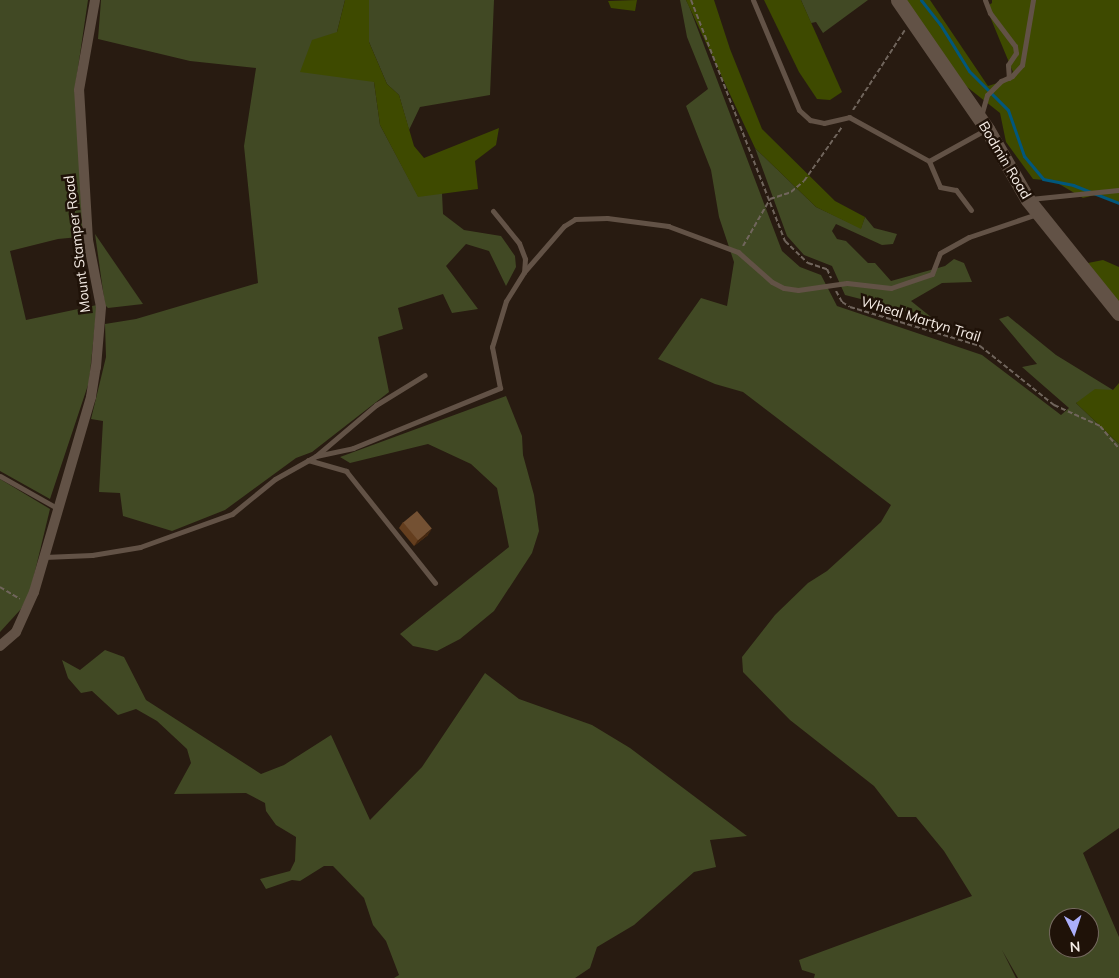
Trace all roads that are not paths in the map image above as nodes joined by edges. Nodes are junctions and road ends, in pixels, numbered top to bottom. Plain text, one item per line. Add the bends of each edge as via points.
1 (95, 0) edge
2 (753, 0) edge
3 (898, 0) edge
4 (985, 0) edge
5 (1033, 0) edge
6 (1009, 78) junction
7 (984, 124) junction
8 (929, 161) junction
9 (1119, 190) edge
10 (1028, 200) junction
11 (971, 210) dead end
12 (493, 211) dead end
13 (1038, 213) junction
14 (524, 272) junction
15 (1119, 313) edge
16 (425, 375) dead end
17 (316, 456) junction
18 (308, 460) junction
19 (0, 476) edge
20 (57, 508) junction
21 (43, 557) junction
22 (435, 583) dead end
23 (0, 646) edge

1 - 20 street, Mount Stamper Road via 79,90 88,240 101,307 99,346 91,397
2 - 8 lane via 799,110 810,120 824,123 849,117
3 - 7 main road, Bodmin Road
4 - 6 lane via 990,14 1015,46 1016,53 1008,65
5 - 6 lane via 1022,65
6 - 7 lane via 987,95
7 - 8 lane
7 - 10 main road, Bodmin Road
8 - 11 lane via 940,187 956,190
9 - 10 lane
10 - 13 main road, Bodmin Road
12 - 14 lane via 519,243
13 - 14 lane via 969,237 940,253 932,274 891,288 847,283 798,290 784,288 738,252 668,226 607,218 575,220 564,226
13 - 15 main road, Bodmin Road
14 - 17 lane via 506,301 494,339 500,388 353,448
16 - 17 lane via 376,406
17 - 18 lane
18 - 21 lane via 276,479 232,514 185,533 124,550
18 - 22 lane via 346,471
19 - 20 lane
20 - 21 street, Mount Stamper Road
21 - 23 street, Mount Stamper Road via 16,632

